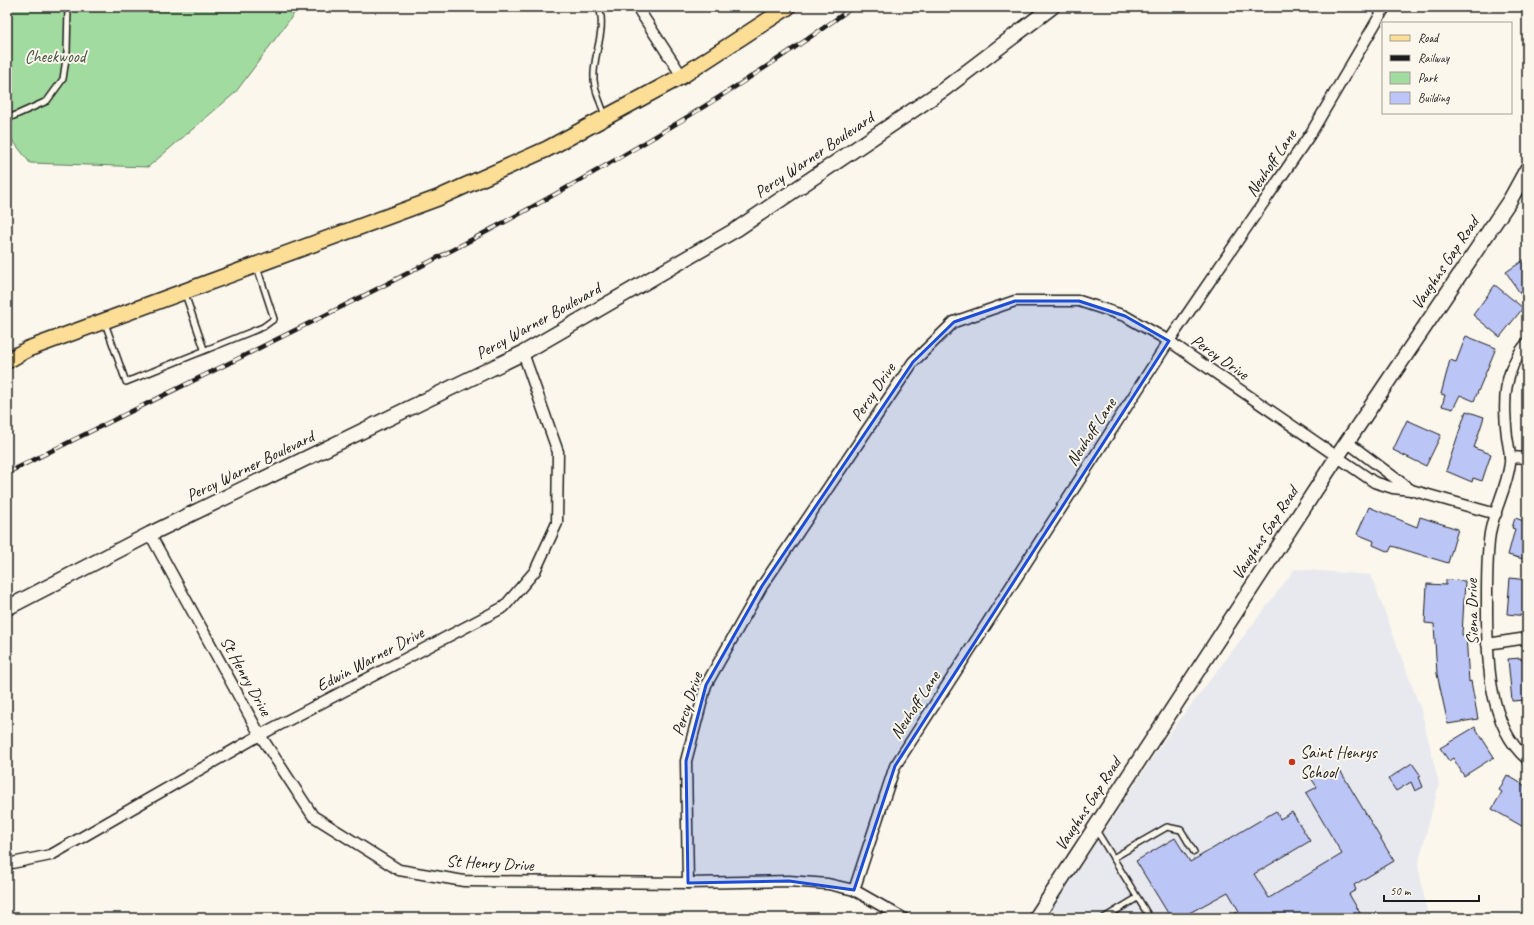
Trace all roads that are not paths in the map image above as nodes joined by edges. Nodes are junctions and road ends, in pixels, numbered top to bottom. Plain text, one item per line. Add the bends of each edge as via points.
1 (68, 7) edge
2 (599, 7) edge
3 (637, 7) edge
4 (788, 7) edge
5 (1052, 7) edge
6 (1385, 7) edge
7 (682, 76) junction
8 (606, 117) junction
9 (7, 119) edge
10 (1527, 169) edge
11 (257, 266) junction
12 (184, 293) junction
13 (105, 322) junction
14 (1169, 341) junction
15 (1527, 343) edge
16 (204, 349) junction
17 (523, 353) junction
18 (7, 361) edge
19 (1347, 442) junction
20 (1337, 457) junction
21 (1510, 457) junction
22 (1527, 458) edge
23 (1411, 490) junction
24 (1496, 514) junction
25 (150, 534) junction
26 (7, 608) edge
27 (1527, 638) edge
28 (1487, 644) junction
29 (260, 734) junction
30 (1527, 759) edge
31 (1094, 827) junction
32 (1194, 852) dead end
33 (1113, 858) junction
34 (7, 864) edge
35 (688, 883) junction
36 (854, 890) junction
37 (1137, 898) junction
38 (904, 918) edge
39 (1036, 918) edge
40 (1104, 918) edge
41 (1150, 918) edge

1 - 9 lane via 67,52 63,80 47,101
2 - 8 lane via 602,16 594,80
3 - 7 street
4 - 7 main road
5 - 17 street, Percy Warner Boulevard via 943,90 738,229
6 - 14 street, Neuhoff Lane via 1311,133
7 - 8 main road
8 - 11 main road via 547,149 419,206
10 - 19 street, Vaughns Gap Road via 1510,200
11 - 12 main road
11 - 16 lane via 274,319 263,327
12 - 13 main road
12 - 16 lane
13 - 16 lane via 126,382
13 - 18 main road via 28,349
14 - 20 street, Percy Drive
14 - 35 street, Percy Drive via 1125,316 1079,301 1015,301 954,322 912,362 762,586 706,685 686,760
14 - 36 street, Neuhoff Lane via 895,766
15 - 21 street, Siena Drive via 1512,364 1506,382 1504,413
17 - 25 street, Percy Warner Boulevard
17 - 29 street, Edwin Warner Drive via 558,452 557,523 535,571 504,607
19 - 20 street, Vaughns Gap Road
19 - 23 street
20 - 23 street, Percy Drive via 1374,482
20 - 31 street, Vaughns Gap Road
21 - 22 street
21 - 24 street, Siena Drive
23 - 24 street
24 - 28 street, Siena Drive via 1488,546
25 - 26 street, Percy Warner Boulevard
25 - 29 street, St Henry Drive
27 - 28 street
28 - 30 street, Siena Drive via 1499,716 1509,739
29 - 34 street, Edwin Warner Drive via 51,855
29 - 35 street, St Henry Drive via 314,816 399,870 464,881
31 - 33 lane
31 - 39 street, Vaughns Gap Road
32 - 33 lane via 1181,830 1167,827
33 - 37 lane
35 - 36 street, St Henry Drive via 789,881 828,884
36 - 38 street, St Henry Drive
37 - 40 lane
37 - 41 lane

